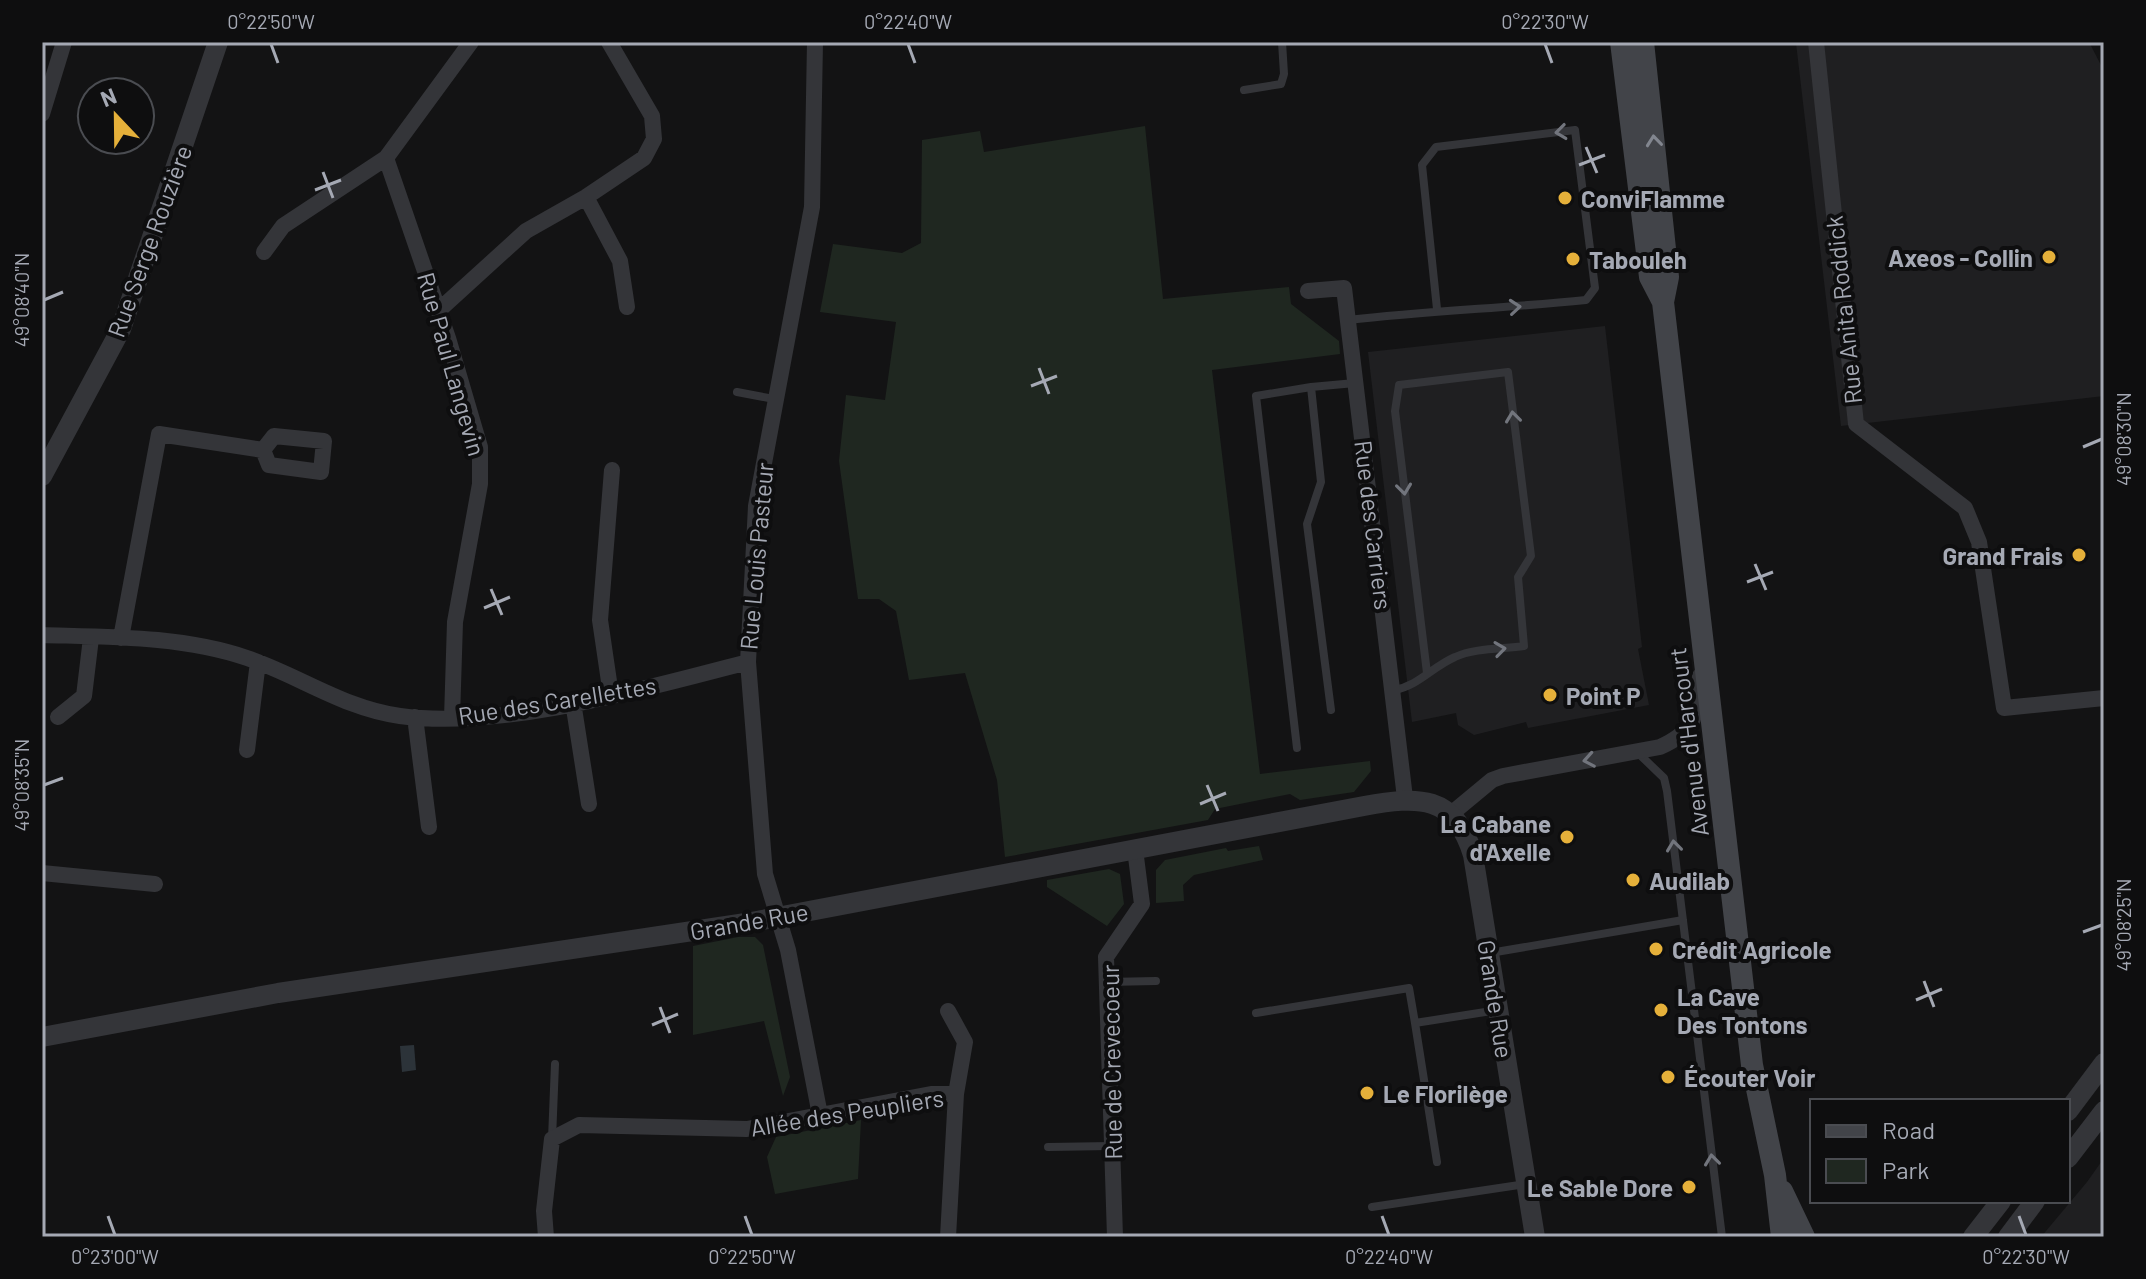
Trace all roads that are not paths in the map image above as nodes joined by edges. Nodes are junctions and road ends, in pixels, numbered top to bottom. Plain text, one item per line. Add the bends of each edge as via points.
1 (64, 42) edge
2 (218, 42) edge
3 (471, 42) edge
4 (609, 42) edge
5 (816, 42) edge
6 (1282, 42) edge
7 (1621, 42) edge
8 (1643, 42) edge
9 (1816, 42) edge
10 (1244, 90) dead end
11 (42, 114) edge
12 (386, 158) junction
13 (586, 197) junction
14 (264, 252) dead end
15 (1308, 291) dead end
16 (1663, 302) junction
17 (627, 307) dead end
18 (1437, 309) junction
19 (438, 311) junction
20 (1348, 320) junction
21 (1356, 383) junction
22 (1311, 387) junction
23 (737, 392) dead end
24 (774, 399) junction
25 (263, 450) dead end
26 (48, 453) edge
27 (612, 470) dead end
28 (42, 476) edge
29 (42, 635) edge
30 (91, 638) junction
31 (121, 638) junction
32 (1703, 650) junction
33 (258, 662) junction
34 (748, 662) junction
35 (1427, 673) junction
36 (1394, 690) junction
37 (611, 695) junction
38 (2104, 698) edge
39 (573, 702) junction
40 (1331, 710) dead end
41 (58, 717) dead end
42 (415, 717) junction
43 (452, 718) junction
44 (1297, 748) dead end
45 (247, 750) dead end
46 (1635, 752) junction
47 (1405, 798) junction
48 (589, 804) dead end
49 (1451, 814) junction
50 (429, 827) dead end
51 (1135, 849) junction
52 (42, 873) edge
53 (155, 884) dead end
54 (778, 917) junction
55 (1683, 920) junction
56 (1489, 953) junction
57 (1156, 981) dead end
58 (1106, 982) junction
59 (1498, 1010) junction
60 (948, 1011) dead end
61 (1256, 1013) dead end
62 (1415, 1023) junction
63 (42, 1037) edge
64 (2104, 1063) edge
65 (555, 1064) dead end
66 (956, 1094) junction
67 (2070, 1108) edge
68 (2104, 1111) edge
69 (820, 1115) junction
70 (552, 1139) junction
71 (1112, 1146) junction
72 (1048, 1147) dead end
73 (2070, 1155) edge
74 (1437, 1162) dead end
75 (1775, 1175) junction
76 (1527, 1184) junction
77 (1999, 1203) edge
78 (2034, 1203) edge
79 (1372, 1207) dead end
80 (546, 1237) edge
81 (948, 1237) edge
82 (1115, 1237) edge
83 (1535, 1237) edge
84 (1722, 1237) edge
85 (1782, 1237) edge
86 (1804, 1237) edge
87 (1973, 1237) edge
88 (2008, 1237) edge

1 - 11 street
2 - 26 street, Rue Serge Rouzière via 121,329
3 - 12 street
4 - 13 street via 652,116 654,139 644,158
5 - 24 street, Rue Louis Pasteur via 812,207
6 - 10 lane via 1281,84
7 - 16 main road, Avenue d'Harcourt via 1650,277
16 -> 8 main road, Avenue d'Harcourt via 1668,277
9 - 38 street, Rue Anita Roddick via 1856,424 1965,508 1979,542 2004,708
12 - 14 street via 283,226
12 - 19 street, Rue Paul Langevin
13 - 17 street via 620,261
13 - 19 street via 526,231
15 - 20 street, Rue des Carriers via 1344,288
16 - 32 main road, Avenue d'Harcourt
18 -> 18 lane via 1586,300 1595,288 1575,130 1436,147 1422,165
18 - 20 lane
19 - 43 street, Rue Paul Langevin via 482,465 455,622
20 - 21 street, Rue des Carriers
21 - 22 lane
21 - 36 street, Rue des Carriers
22 - 40 lane via 1321,482 1307,524
22 - 44 lane via 1256,396
23 - 24 lane
24 - 34 street, Rue Louis Pasteur via 756,506
25 - 31 street via 159,434
26 - 28 street, Rue Serge Rouzière
27 - 37 street via 600,620
29 - 30 street, Rue des Carellettes
30 - 31 street, Rue des Carellettes
30 - 41 street via 84,696
31 - 33 street, Rue des Carellettes via 195,645
32 - 46 street via 1697,711 1689,730 1660,747
32 - 75 main road, Avenue d'Harcourt via 1752,1065
33 - 42 street, Rue des Carellettes via 339,700
33 - 45 street
34 - 37 street, Rue des Carellettes
34 - 54 street, Rue Louis Pasteur via 765,874
35 -> 35 lane via 1457,655 1524,646 1518,577 1531,556 1508,372 1399,385 1395,411
35 - 36 lane via 1412,688
36 - 47 street, Rue des Carriers
37 - 39 street, Rue des Carellettes
39 - 43 street, Rue des Carellettes
39 - 48 street
42 - 43 street, Rue des Carellettes
42 - 50 street
46 -> 49 street via 1492,780
55 -> 46 lane via 1664,778
47 - 49 street, Grande Rue
47 - 51 street, Grande Rue
49 - 56 street, Grande Rue via 1473,855
51 - 54 street, Grande Rue
51 - 58 street, Rue de Crevecoeur via 1142,904 1106,957
52 - 53 street
54 - 63 street, Grande Rue via 278,993
54 - 69 street, Rue Louis Pasteur
55 - 56 lane
84 -> 55 lane
56 - 59 street, Grande Rue
57 - 58 lane
58 - 71 street, Rue de Crevecoeur
59 - 62 lane
59 - 76 street, Grande Rue
60 - 66 street, Allée des Peupliers via 965,1042
61 - 62 lane via 1409,988
62 - 74 lane
64 - 67 street
65 - 70 lane
66 - 69 street, Allée des Peupliers
66 - 81 street, Allée des Peupliers
68 - 73 street
69 - 70 street, Allée des Peupliers via 747,1129 579,1125
70 - 80 street
71 - 72 lane
71 - 82 street, Rue de Crevecoeur
75 - 85 main road, Avenue d'Harcourt
75 - 86 main road, Avenue d'Harcourt
76 - 79 lane
76 - 83 street, Grande Rue
77 - 87 street
78 - 88 street

